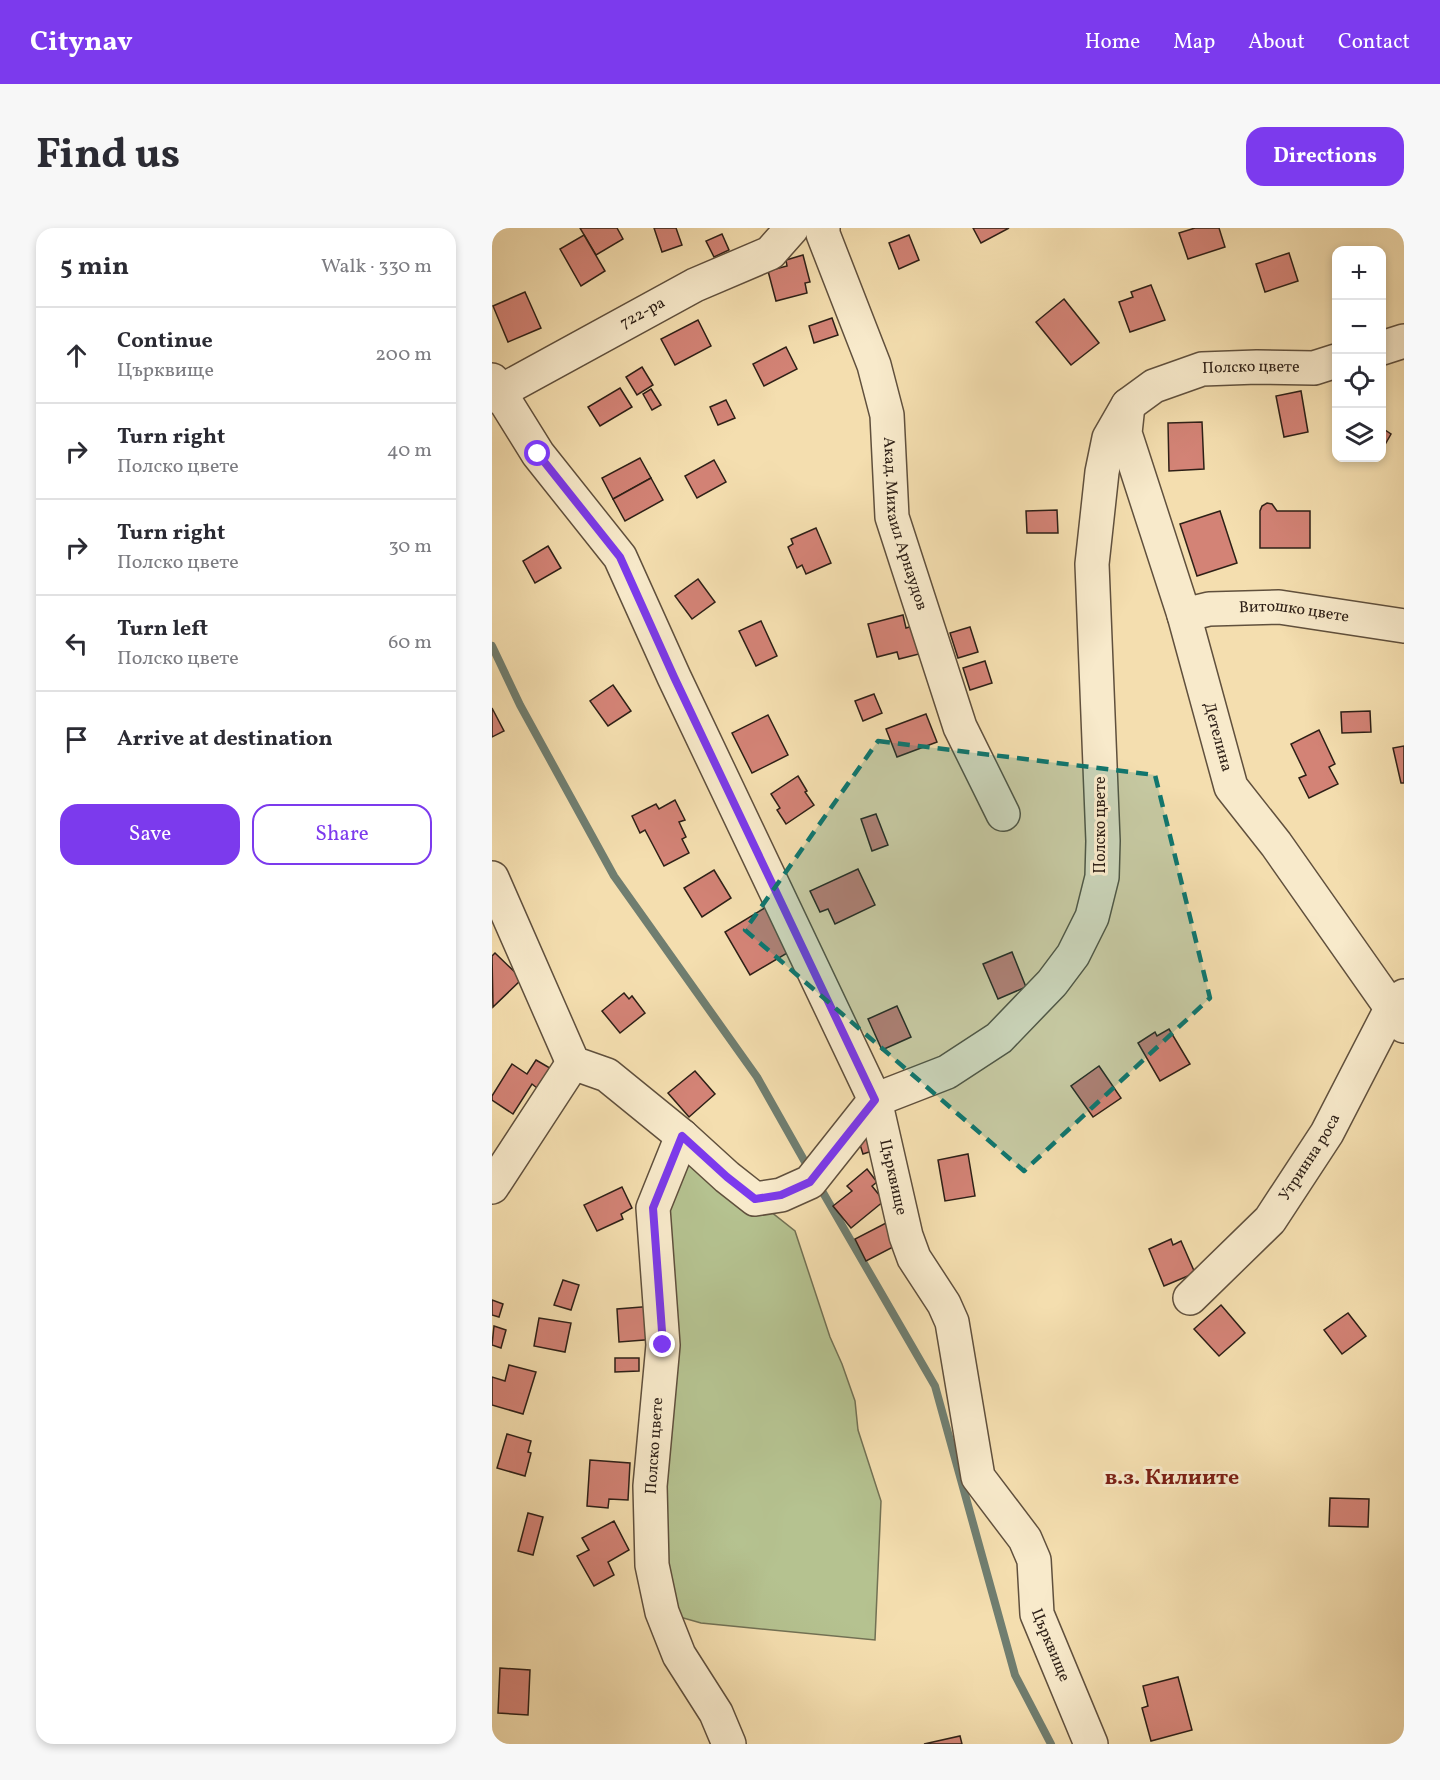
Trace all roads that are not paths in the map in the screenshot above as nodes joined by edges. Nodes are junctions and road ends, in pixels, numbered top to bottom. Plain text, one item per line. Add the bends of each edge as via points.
1 (792, 228) edge
2 (823, 228) edge
3 (1404, 341) edge
4 (1386, 347) edge
5 (1332, 362) edge
6 (494, 389) edge
7 (1128, 405) junction
8 (1184, 615) junction
9 (1404, 626) edge
10 (1003, 814) dead end
11 (492, 878) edge
12 (1400, 1010) edge
13 (573, 1063) junction
14 (875, 1100) junction
15 (682, 1136) junction
16 (492, 1186) edge
17 (1190, 1298) dead end
18 (729, 1744) edge
19 (1091, 1744) edge

1 - 6 street, 722-ра via 770,253 695,285
2 - 10 street, Акад. Михаил Арнаудов via 874,365 887,415 891,518 960,727
3 - 4 street
5 - 7 street, Полско цвете via 1314,368 1202,369 1154,386
6 - 14 street, Църквище via 538,454 620,557
7 - 8 street, Детелина via 1125,433
7 - 14 street, Полско цвете via 1109,438 1092,564 1103,841 1102,877 1092,917 1073,956 1052,984 999,1038 947,1072
8 - 9 street, Витошко цвете via 1209,609 1279,607
8 - 12 street, Детелина via 1231,787
11 - 13 street
12 - 17 street, Утринна роса via 1270,1220
13 - 15 street via 607,1075
13 - 16 street
14 - 15 street via 810,1182 781,1195 755,1199
14 - 19 street, Църквище via 906,1236 914,1258 952,1322 978,1477 1025,1539 1034,1560 1037,1614
15 - 18 street, Полско цвете via 653,1208 663,1345 650,1486 652,1565 662,1612 679,1655 716,1713

